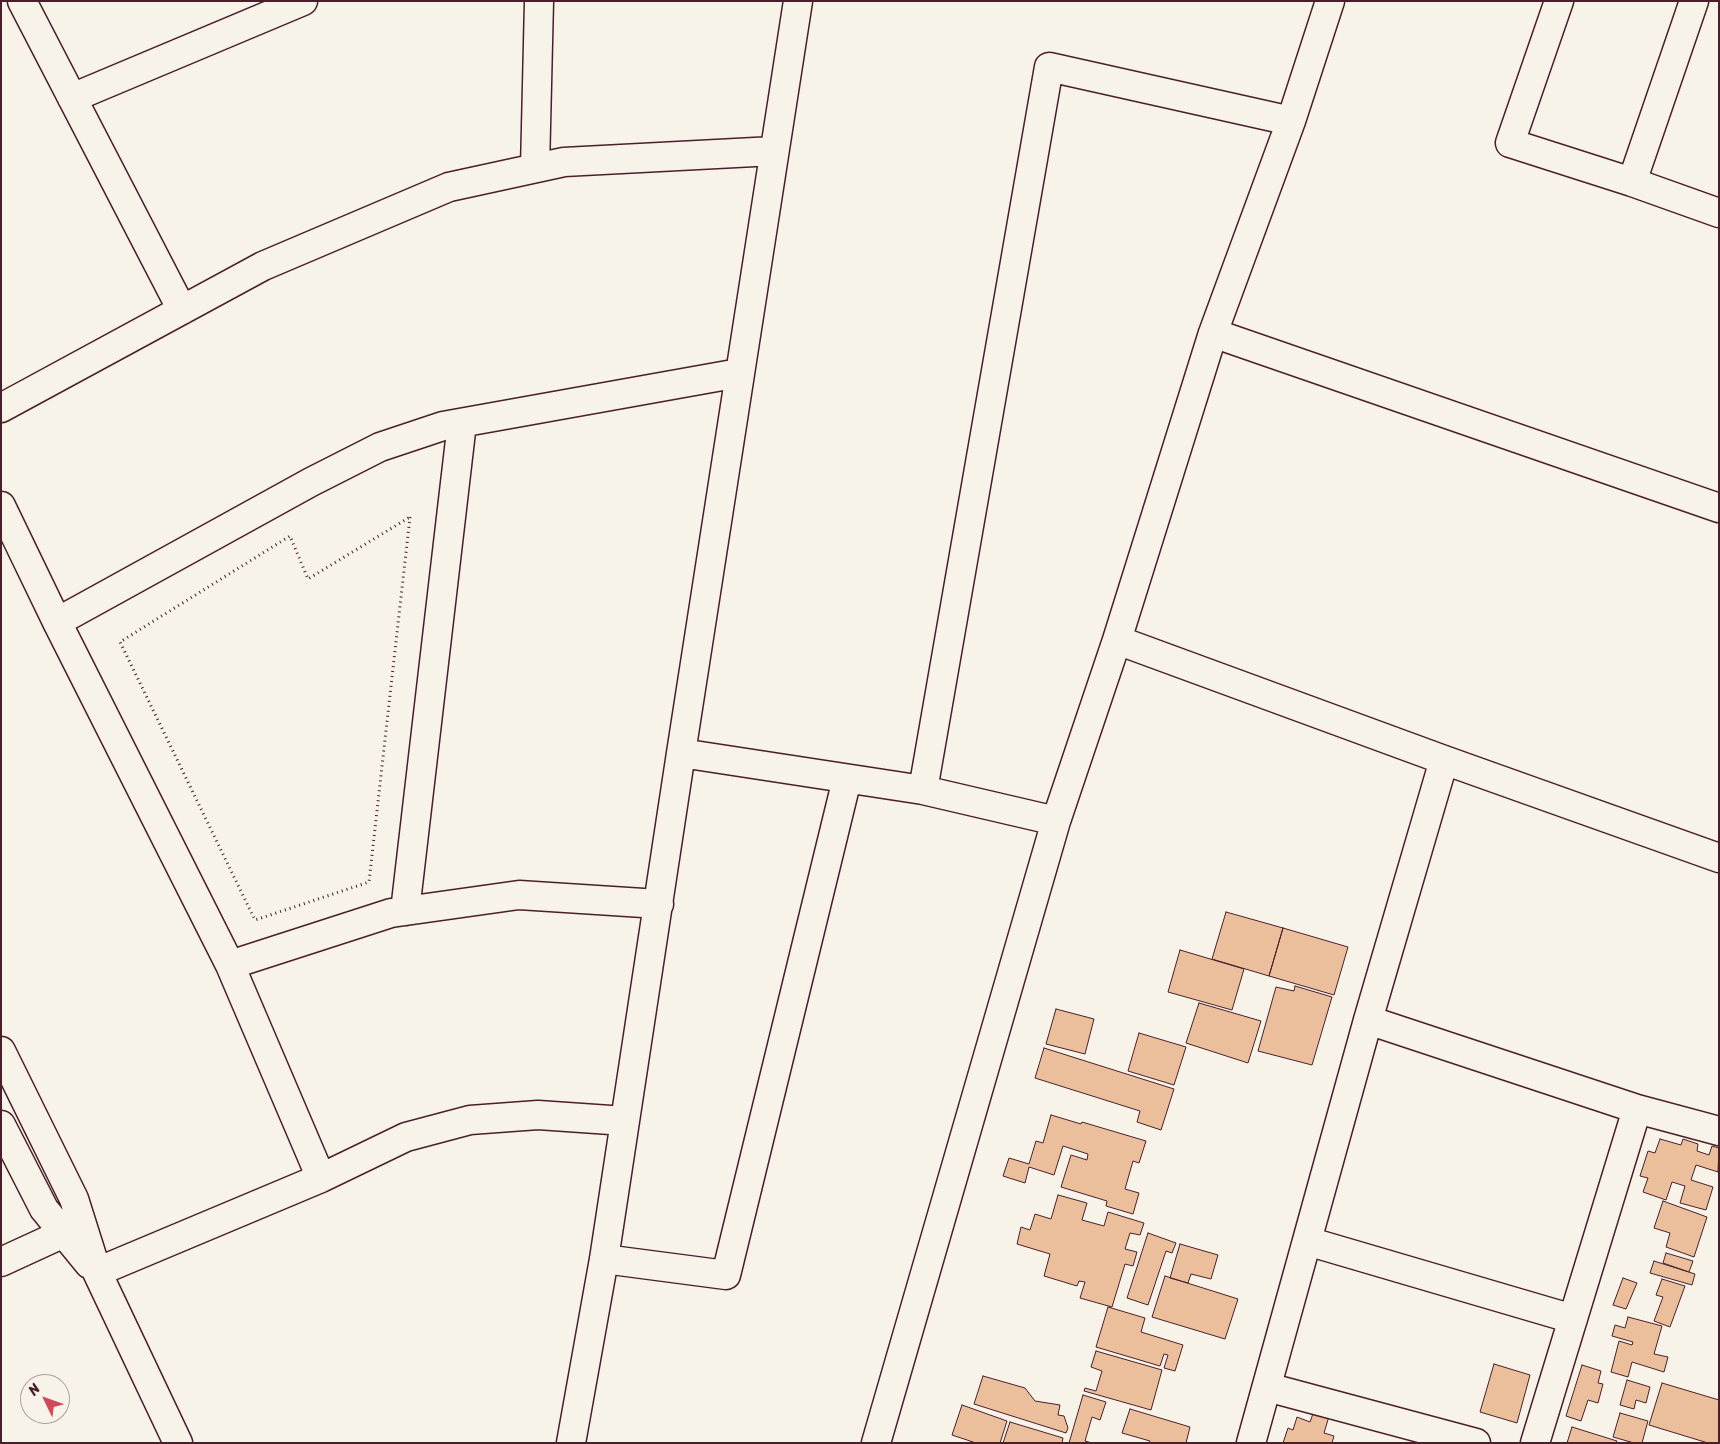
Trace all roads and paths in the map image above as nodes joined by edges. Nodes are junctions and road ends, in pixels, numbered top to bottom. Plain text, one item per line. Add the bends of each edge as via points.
1 (22, 1) edge
2 (303, 1) edge
3 (540, 1) edge
4 (798, 1) edge
5 (1330, 1) edge
6 (1559, 1) edge
7 (1694, 1) edge
8 (72, 98) junction
9 (1291, 121) junction
10 (774, 151) junction
11 (535, 168) junction
12 (1632, 182) junction
13 (1719, 212) edge
14 (182, 310) junction
15 (1213, 333) junction
16 (739, 373) junction
17 (1, 408) edge
18 (462, 423) junction
19 (1, 506) edge
20 (1719, 508) edge
21 (57, 622) junction
22 (1117, 640) junction
23 (120, 642) joint
24 (681, 753) junction
25 (1444, 760) junction
26 (847, 779) junction
27 (923, 790) junction
28 (1056, 821) junction
29 (1719, 858) edge
30 (659, 904) junction
31 (405, 911) junction
32 (230, 965) junction
33 (1368, 1020) junction
34 (1, 1051) edge
35 (1637, 1109) junction
36 (625, 1122) junction
37 (1, 1125) edge
38 (1719, 1131) edge
39 (321, 1178) junction
40 (64, 1233) junction
41 (1307, 1242) junction
42 (604, 1259) junction
43 (1, 1262) edge
44 (97, 1272) junction
45 (1573, 1319) junction
46 (1267, 1387) junction
47 (178, 1443) edge
48 (572, 1443) edge
49 (876, 1443) edge
50 (1251, 1443) edge
51 (1476, 1443) edge
52 (1534, 1443) edge

1 - 8 street
2 - 8 street
3 - 11 street
4 - 10 street
5 - 9 street
6 - 12 street via 1510,143
7 - 12 street
8 - 14 street
9 - 15 street
9 - 27 street via 1050,67
10 - 11 street via 564,162
10 - 16 street
11 - 14 street via 449,187 263,266
12 - 13 street
14 - 17 street
15 - 20 street
15 - 22 street
16 - 18 street
16 - 24 street
18 - 21 street via 380,447
18 - 31 street
19 - 21 street
21 - 32 street
22 - 25 street
22 - 28 street
23 - 23 path via 255,920 369,882 410,517 308,578 290,536
24 - 26 street
24 - 30 street
25 - 29 street
25 - 33 street
26 - 27 street
26 - 42 street via 726,1275
27 - 28 street
28 - 49 street
30 - 31 street via 519,896
30 - 36 street
31 - 32 street
32 - 39 street
33 - 35 street
33 - 41 street
34 - 44 street via 74,1199
35 - 38 street
35 - 45 street
36 - 39 street via 538,1115 470,1120 406,1137
36 - 42 street
37 - 40 street via 44,1209
39 - 44 street
40 - 43 street
40 - 44 street
41 - 45 street
41 - 46 street
42 - 48 street
44 - 47 street
45 - 52 street
46 - 50 street
46 - 51 street

